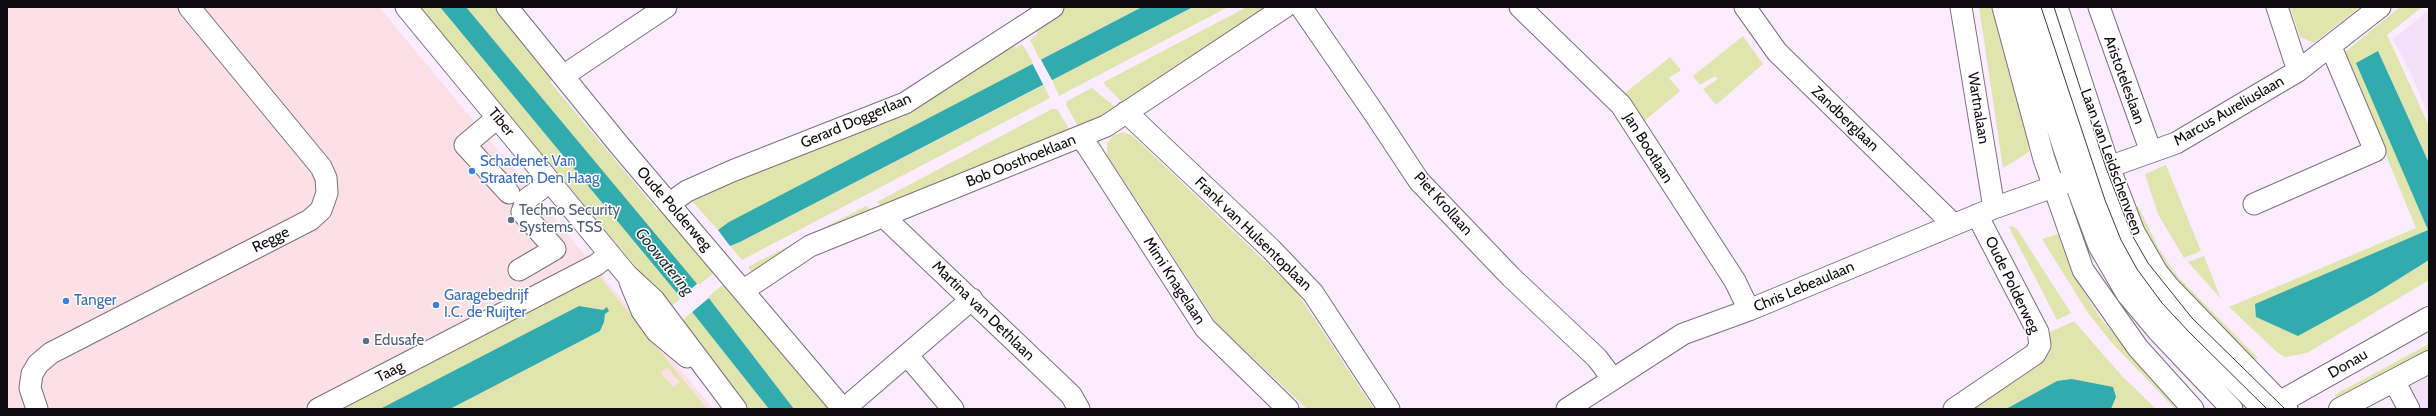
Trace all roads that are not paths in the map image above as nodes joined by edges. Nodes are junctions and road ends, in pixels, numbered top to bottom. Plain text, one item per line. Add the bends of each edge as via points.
1 (189, 7) edge
2 (406, 7) edge
3 (507, 7) edge
4 (666, 7) edge
5 (1053, 7) edge
6 (1285, 7) edge
7 (1301, 7) edge
8 (1520, 7) edge
9 (1745, 7) edge
10 (1961, 7) edge
11 (2004, 7) edge
12 (2018, 7) edge
13 (2038, 7) edge
14 (2057, 7) edge
15 (2099, 7) edge
16 (2277, 7) edge
17 (2380, 7) edge
18 (2331, 47) junction
19 (2298, 71) junction
20 (563, 76) junction
21 (1126, 112) junction
22 (497, 118) junction
23 (1080, 137) junction
24 (2151, 152) junction
25 (2102, 170) junction
26 (2074, 179) junction
27 (550, 182) junction
28 (2052, 186) junction
29 (509, 193) dead end
30 (670, 203) junction
31 (2254, 204) dead end
32 (1985, 211) junction
33 (884, 217) junction
34 (1953, 224) junction
35 (610, 254) junction
36 (519, 270) dead end
37 (744, 290) junction
38 (972, 299) junction
39 (1749, 310) junction
40 (2429, 318) edge
41 (907, 355) junction
42 (2429, 362) edge
43 (1612, 378) junction
44 (2394, 381) junction
45 (2275, 407) edge
46 (37, 409) edge
47 (318, 409) edge
48 (736, 409) edge
49 (843, 409) edge
50 (953, 409) edge
51 (1079, 409) edge
52 (1288, 409) edge
53 (1389, 409) edge
54 (1567, 409) edge
55 (1954, 409) edge
56 (2193, 409) edge
57 (2232, 409) edge
58 (2340, 409) edge
59 (2409, 409) edge

1 - 46 street, Regge via 321,167 326,178 327,193 321,210 310,220 51,353 38,364 32,374 30,388
2 - 22 street, Tiber
3 - 20 street, Oude Polderweg
4 - 20 street
5 - 30 street, Gerard Doggerlaan via 905,103 732,171 687,191
6 - 21 street, Bob Oosthoeklaan
7 - 43 street, Piet Krollaan via 1418,182 1511,277 1597,358
8 - 39 street, Jan Bootlaan via 1621,104 1735,281
9 - 34 street, Zandberglaan via 1777,52
10 - 32 street, Wartnalaan
11 - 28 street
12 - 26 street
13 - 25 street, Laan van Leidschenveen
14 - 25 street, Laan van Leidschenveen
15 - 24 street, Aristoteleslaan
16 - 19 street
17 - 18 street, Marcus Aureliuslaan
18 - 19 street, Marcus Aureliuslaan
18 - 31 street via 2375,151
19 - 24 street, Marcus Aureliuslaan via 2176,143
20 - 30 street, Oude Polderweg
21 - 23 street, Bob Oosthoeklaan via 1106,126
21 - 53 street, Frank van Hulsentoplaan via 1266,244 1313,293
22 - 27 street, Tiber
22 - 29 street via 465,145
23 - 33 street, Bob Oosthoeklaan
23 - 52 street, Mimi Knagelaan via 1205,328
24 - 25 street, Marcus Aureliuslaan
25 - 26 street, Marcus Aureliuslaan
25 - 45 street, Laan van Leidschenveen via 2157,272
26 - 28 street
26 - 57 street via 2099,246 2127,294 2158,331
27 - 35 street, Tiber
27 - 36 street via 527,199 522,212 555,249
28 - 32 street, Chris Lebeaulaan
28 - 56 street via 2083,270 2138,348
30 - 37 street, Oude Polderweg
32 - 34 street, Chris Lebeaulaan
32 - 55 street, Oude Polderweg via 2038,332 2040,345 2035,354
33 - 37 street, Bob Oosthoeklaan via 810,246
33 - 38 street, Martina van Dethlaan
34 - 39 street, Chris Lebeaulaan
35 - 47 street, Taag via 596,265
35 - 48 street, Tiber via 627,275 654,300
37 - 49 street, Oude Polderweg
38 - 41 street
38 - 51 street, Martina van Dethlaan via 1070,395
39 - 43 street, Chris Lebeaulaan via 1683,334
40 - 45 main road, Donau
41 - 49 street
41 - 50 street
42 - 44 main road
43 - 54 street, Chris Lebeaulaan
44 - 58 main road
44 - 59 street

